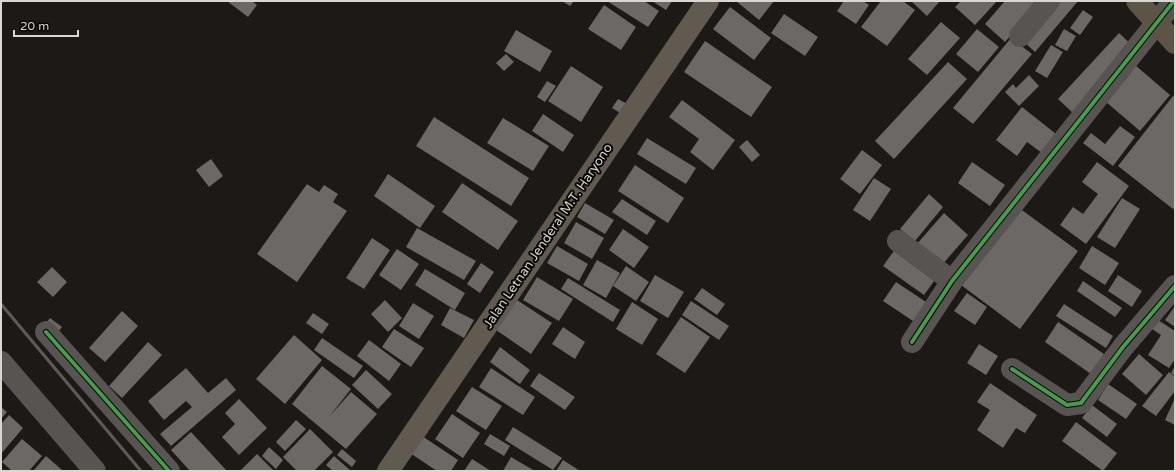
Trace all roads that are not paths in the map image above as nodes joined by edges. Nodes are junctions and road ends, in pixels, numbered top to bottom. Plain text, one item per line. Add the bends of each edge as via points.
1 (708, 1) edge
2 (1049, 1) edge
3 (1137, 1) edge
4 (1174, 1) edge
5 (1158, 24) junction
6 (1020, 36) dead end
7 (1175, 43) edge
8 (898, 241) dead end
9 (952, 281) junction
10 (1175, 286) edge
11 (46, 332) dead end
12 (912, 342) dead end
13 (1, 362) edge
14 (1012, 368) dead end
15 (95, 471) edge
16 (169, 471) edge
17 (388, 471) edge

1 - 17 main road, Jalan Letnan Jenderal M.T. Haryono
2 - 6 street
3 - 5 highway
4 - 5 street
5 - 7 highway
5 - 9 street
8 - 9 street
9 - 12 street
10 - 14 street via 1123,347 1081,403 1067,405
11 - 16 street
13 - 15 street

